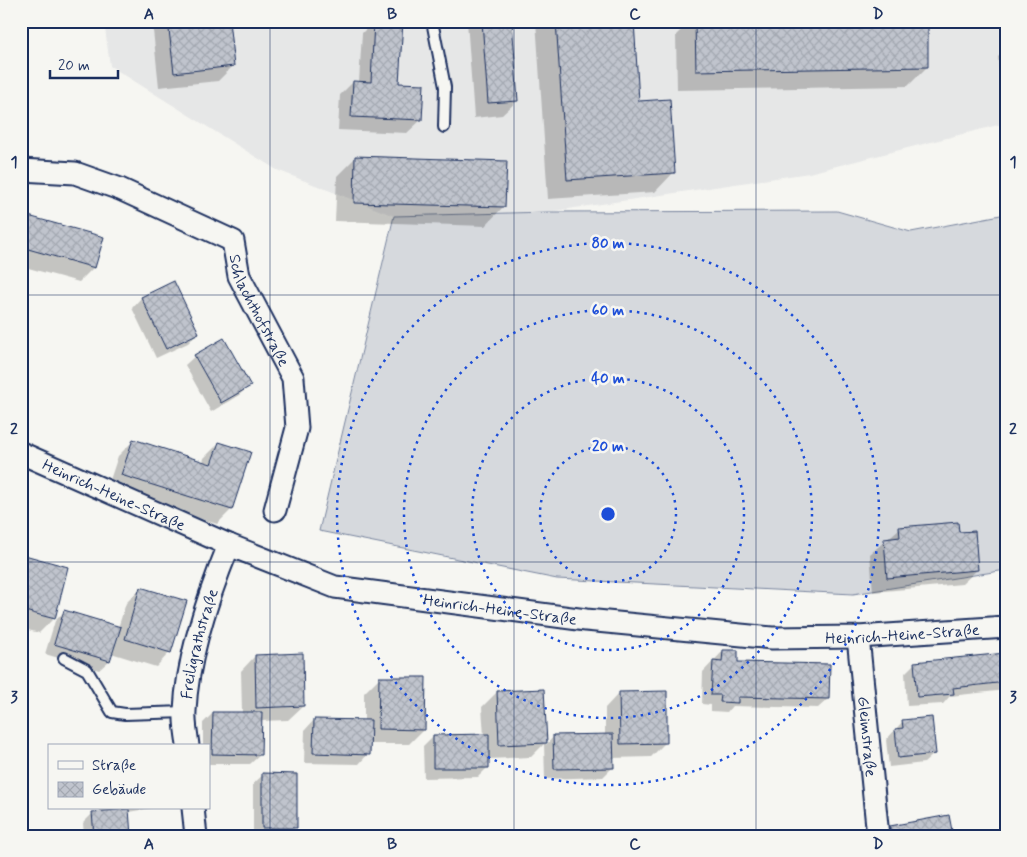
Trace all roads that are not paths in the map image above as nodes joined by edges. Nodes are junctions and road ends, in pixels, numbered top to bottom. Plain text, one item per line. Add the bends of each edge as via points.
1 (432, 21) edge
2 (444, 127) dead end
3 (21, 170) edge
4 (21, 454) edge
5 (276, 510) dead end
6 (229, 546) junction
7 (1006, 627) edge
8 (858, 637) junction
9 (64, 658) dead end
10 (185, 712) junction
11 (188, 744) edge
12 (193, 810) edge
13 (196, 836) edge
14 (878, 836) edge

1 - 2 lane via 445,87
3 - 5 street, Schlachthofstraße via 75,173 120,189 233,241 239,276 294,378 297,428
4 - 6 street, Heinrich-Heine-Straße
6 - 8 street, Heinrich-Heine-Straße via 335,588 704,632 772,638
6 - 10 street, Freiligrathstraße via 210,590
7 - 8 street, Heinrich-Heine-Straße
8 - 14 street, Gleimstraße
9 - 10 lane via 87,670 112,712
10 - 11 street, Freiligrathstraße
12 - 13 street

